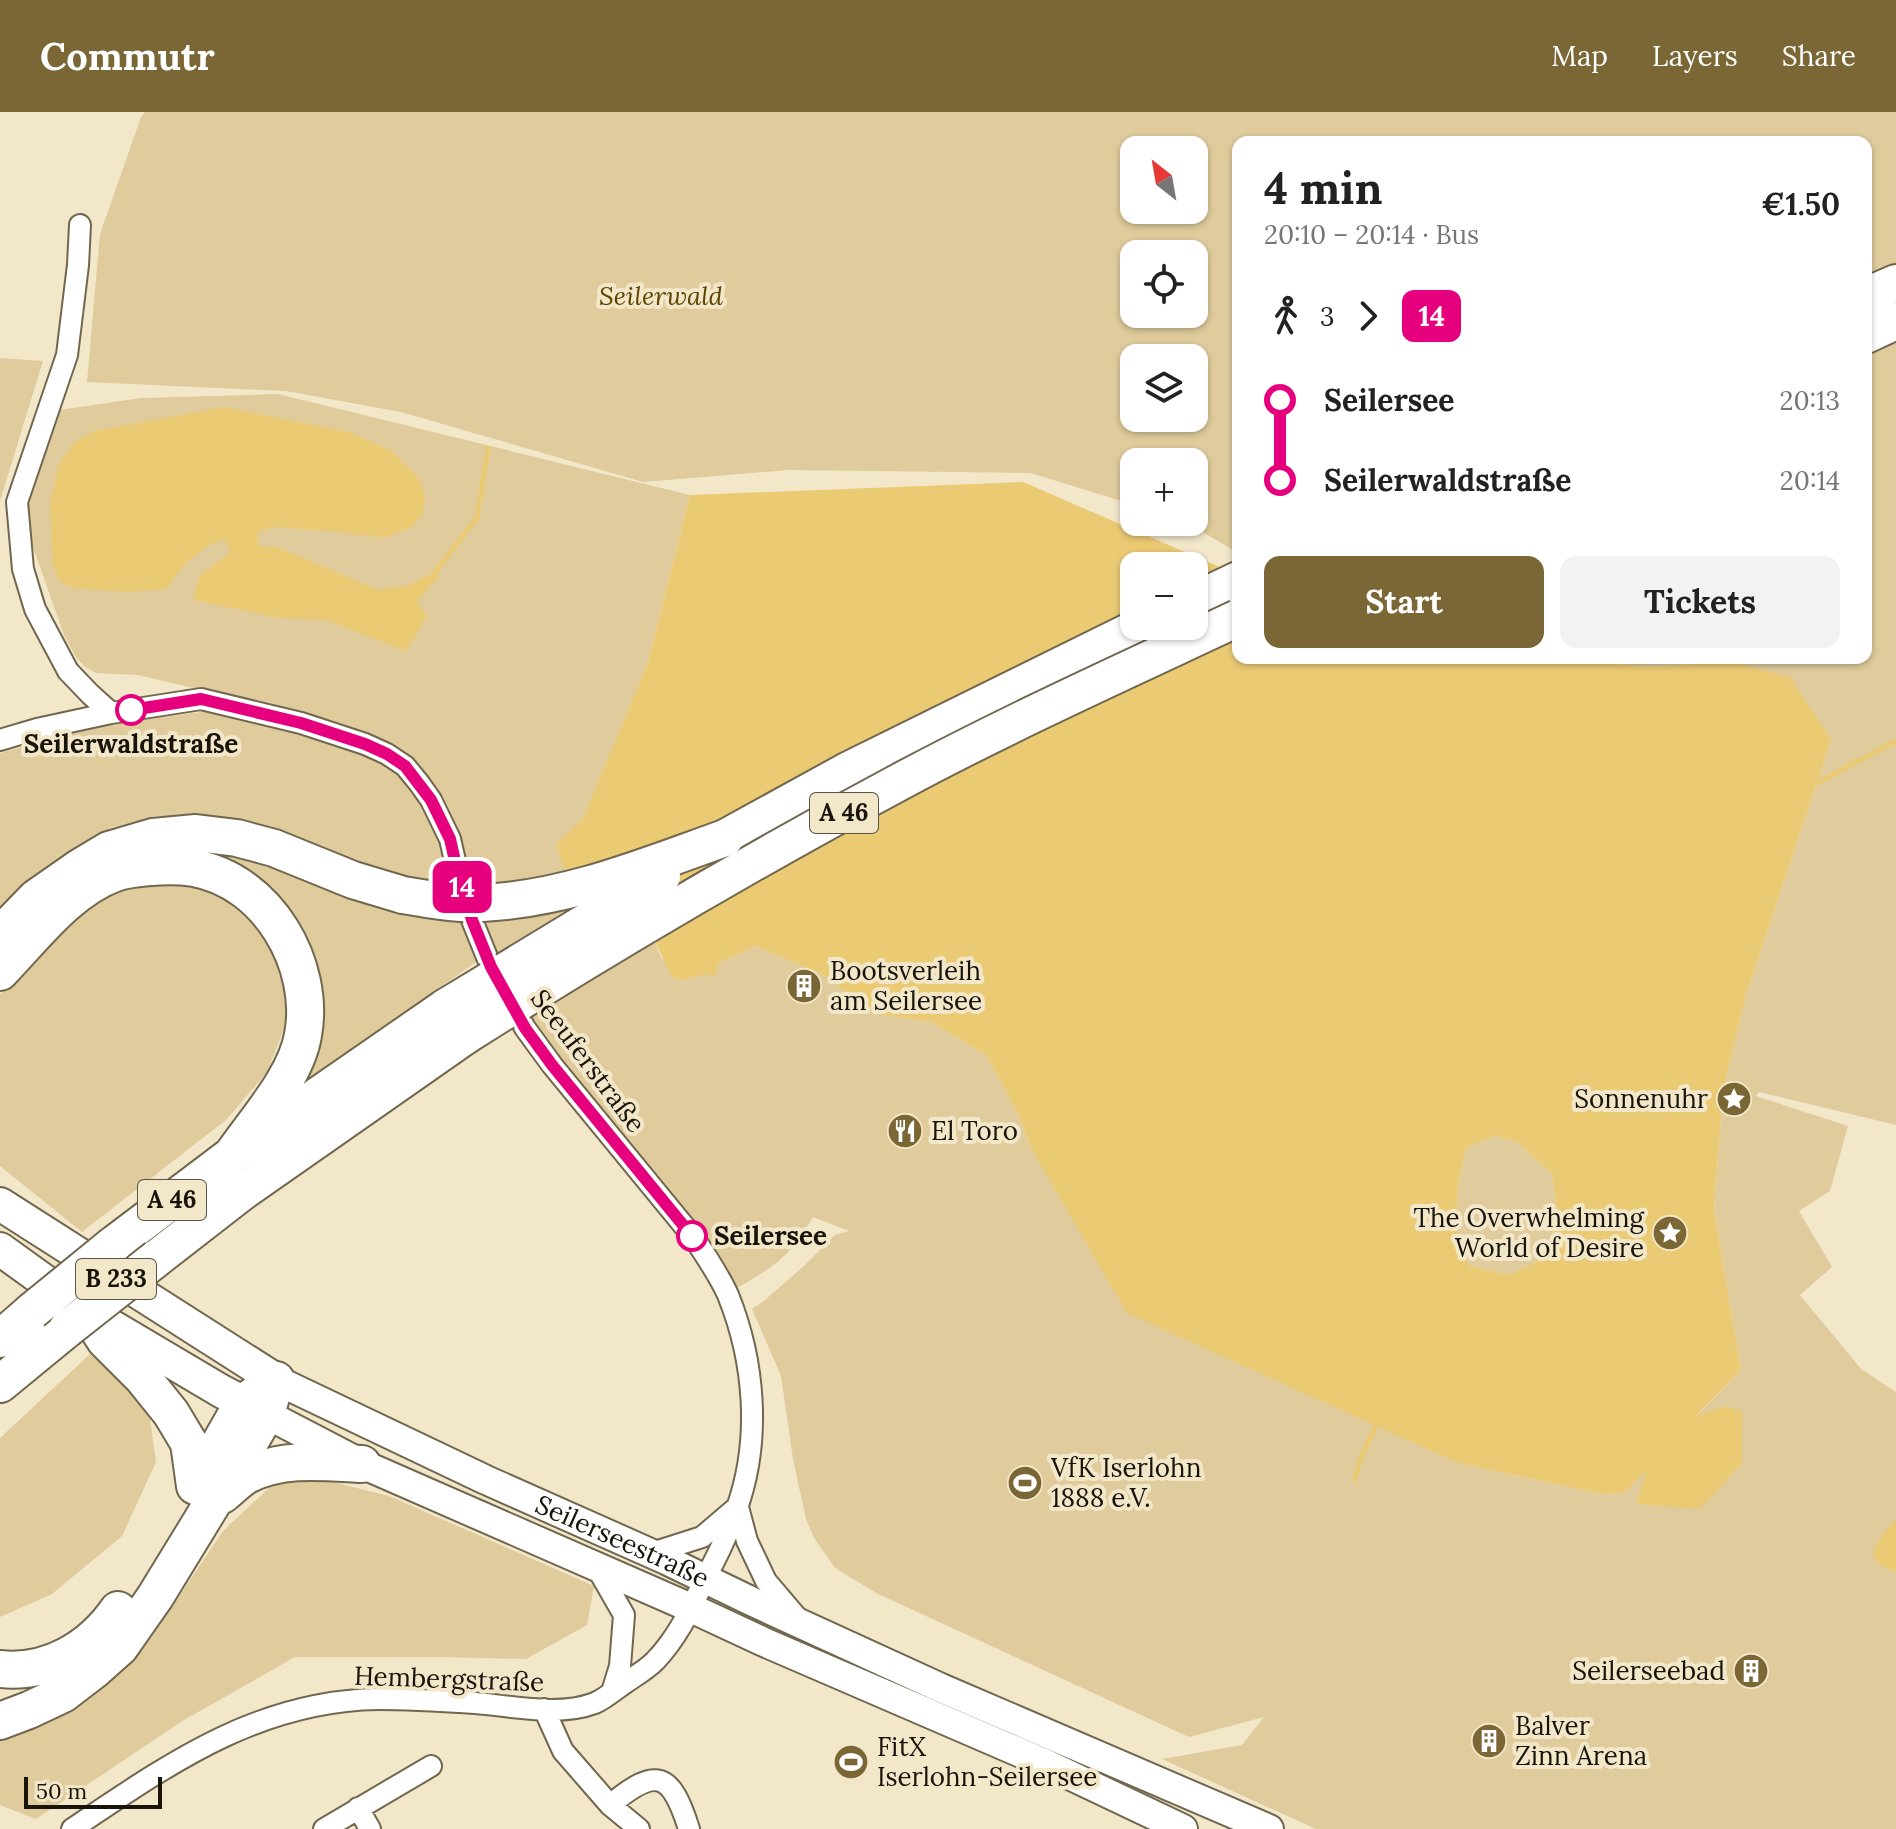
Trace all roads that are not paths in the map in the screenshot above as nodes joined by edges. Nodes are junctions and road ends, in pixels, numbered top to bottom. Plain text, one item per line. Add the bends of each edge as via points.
1 (80, 225) dead end
2 (1896, 283) edge
3 (1872, 293) edge
4 (1896, 321) edge
5 (1872, 332) edge
6 (1232, 583) edge
7 (1208, 594) edge
8 (1232, 621) edge
9 (1120, 636) edge
10 (111, 713) junction
11 (0, 740) edge
12 (725, 838) junction
13 (0, 935) edge
14 (0, 972) edge
15 (456, 1021) junction
16 (232, 1155) junction
17 (0, 1204) edge
18 (0, 1249) edge
19 (76, 1320) junction
20 (0, 1339) edge
21 (276, 1380) junction
22 (0, 1384) edge
23 (254, 1409) junction
24 (362, 1464) junction
25 (205, 1494) junction
26 (738, 1507) junction
27 (652, 1553) junction
28 (597, 1568) junction
29 (705, 1579) junction
30 (691, 1608) junction
31 (805, 1626) junction
32 (0, 1669) edge
33 (612, 1692) junction
34 (544, 1709) junction
35 (0, 1721) edge
36 (431, 1766) dead end
37 (610, 1805) junction
38 (358, 1808) junction
39 (72, 1829) edge
40 (324, 1829) edge
41 (370, 1829) edge
42 (639, 1829) edge
43 (689, 1829) edge
44 (1183, 1829) edge
45 (1269, 1829) edge

1 - 10 street via 67,355 17,502 23,569 35,609 68,671
2 - 3 highway
4 - 5 highway
6 - 7 highway
8 - 15 highway, A 46, bridge via 906,778 562,975
9 - 12 highway, A 46 via 847,771
10 - 11 street, Seeuferstraße
10 - 26 street, Seeuferstraße via 201,699 365,744 405,766 419,783 450,839 491,967 525,1028 694,1238 728,1295 752,1397 751,1450
12 - 13 highway, bridge via 542,897 480,904 403,895 237,838 196,833 153,837 109,850 79,868 36,898
12 - 15 highway, A 46, bridge
14 - 16 highway via 53,916 115,873 166,866 196,869 227,880 255,899 280,926 298,964 306,1002 304,1026 290,1073
15 - 16 highway, A 46
15 - 19 highway, A 46, bridge
16 - 20 highway, A 46, bridge
17 - 21 main road, Seilerseestraße / B 233
18 - 19 main road, Seilerseestraße / B 233
19 - 22 highway, A 46
19 - 23 main road, Seilerseestraße / B 233
19 - 25 highway via 105,1340 171,1413 189,1443
21 - 23 highway
21 - 27 main road, Seilerseestraße
23 - 24 main road, Seilerseestraße
23 - 25 highway
24 - 25 highway via 279,1464
24 - 28 main road, Seilerseestraße
25 - 32 highway via 88,1643 64,1659
25 - 35 highway via 155,1597 120,1647 63,1694
26 - 27 street via 702,1537
26 - 29 street, Seeuferstraße
26 - 31 street, Seeuferstraße via 766,1581
27 - 29 main road, Seilerseestraße
28 - 30 main road, Seilerseestraße
28 - 33 street via 624,1615
29 - 30 street, Seeuferstraße
29 - 31 main road, Seilerseestraße
30 - 33 street, Hembergstraße via 675,1638 652,1664
30 - 44 main road, Seilerseestraße
31 - 45 main road, Seilerseestraße
33 - 34 street, Hembergstraße via 595,1703
34 - 37 street via 563,1751
34 - 39 street, Hembergstraße via 378,1699 297,1709 218,1738
36 - 38 street
37 - 42 street
37 - 43 street via 653,1779 668,1785 681,1803
38 - 40 street
38 - 41 street

